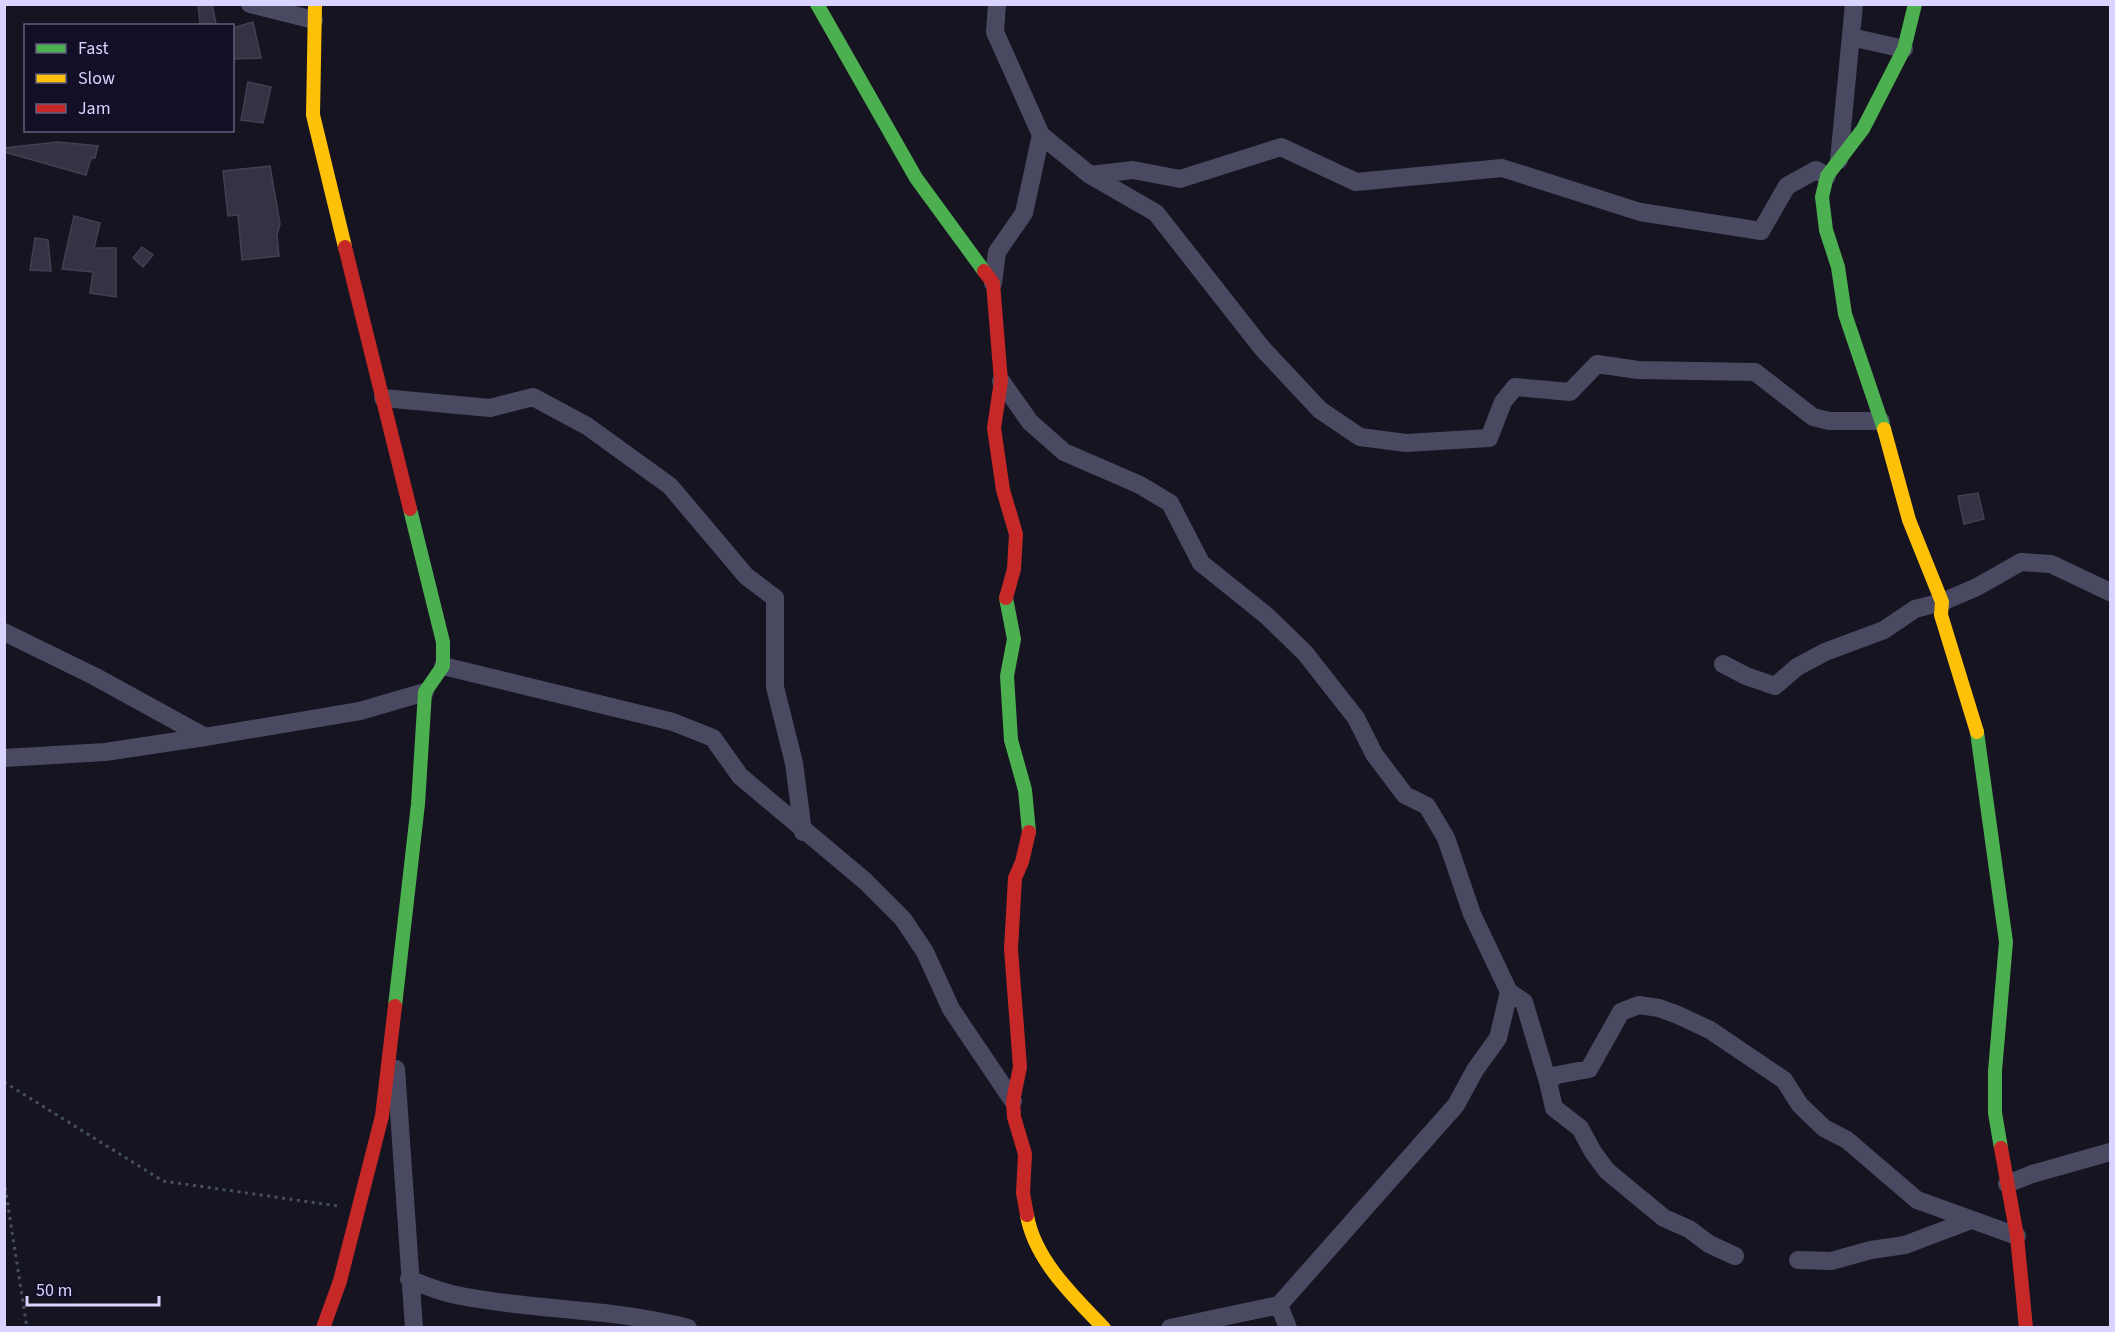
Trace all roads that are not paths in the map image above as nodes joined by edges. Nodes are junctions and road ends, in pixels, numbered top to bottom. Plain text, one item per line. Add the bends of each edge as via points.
1 (250, 4) edge
2 (817, 4) edge
3 (997, 4) edge
4 (1854, 4) edge
5 (1915, 4) edge
6 (315, 12) edge
7 (1851, 37) junction
8 (1904, 49) junction
9 (1041, 135) junction
10 (1839, 160) junction
11 (1090, 175) junction
12 (1827, 176) junction
13 (993, 283) junction
14 (1001, 381) junction
15 (383, 398) junction
16 (1881, 421) junction
17 (2110, 592) edge
18 (1942, 602) junction
19 (4, 632) edge
20 (1723, 664) dead end
21 (443, 666) junction
22 (425, 692) junction
23 (205, 737) junction
24 (4, 758) edge
25 (804, 832) junction
26 (1509, 992) junction
27 (393, 1024) junction
28 (1548, 1082) junction
29 (1013, 1101) junction
30 (2110, 1152) edge
31 (2007, 1184) junction
32 (1971, 1220) junction
33 (2018, 1236) junction
34 (1735, 1256) dead end
35 (1798, 1260) dead end
36 (409, 1279) junction
37 (1279, 1305) junction
38 (323, 1328) edge
39 (414, 1328) edge
40 (688, 1328) edge
41 (1104, 1328) edge
42 (1170, 1328) edge
43 (1288, 1328) edge
44 (2026, 1328) edge

1 - 6 street
2 - 13 street via 916,178
3 - 9 street via 995,32
4 - 7 street
5 - 8 street
6 - 15 street via 313,115
7 - 8 street
7 - 10 street
8 - 10 street via 1863,129
9 - 11 street
9 - 13 street via 1024,213 997,252
10 - 12 street
11 - 12 street via 1133,170 1180,179 1281,147 1356,182 1502,168 1640,212 1761,231 1788,186 1816,170
11 - 16 street via 1156,213 1262,348 1320,410 1360,437 1406,443 1489,438 1503,402 1515,387 1570,392 1597,364 1638,370 1755,372 1813,417 1829,421
12 - 16 street via 1822,197 1826,230 1838,267 1845,314
13 - 14 street
14 - 26 street via 1030,422 1064,452 1140,485 1170,503 1201,563 1267,616 1305,653 1356,718 1374,754 1405,795 1427,806 1446,838 1472,914
14 - 29 street via 994,428 1003,490 1016,534 1014,569 1005,601 1014,639 1007,676 1010,728 1025,790 1029,831 1023,862 1015,878 1011,981 1020,1067
15 - 21 street via 443,642
15 - 25 street via 490,408 533,397 587,426 670,486 746,576 775,598 776,687 795,763
16 - 18 street via 1909,520
17 - 18 street via 2051,564 2021,562
18 - 20 street via 1915,609 1884,630 1825,652 1797,667 1775,686
18 - 31 street via 1941,615 1980,744 2006,942 1995,1113
19 - 23 street
21 - 22 street
21 - 25 street via 673,722 713,738 740,776
22 - 23 street via 360,711
22 - 27 street via 418,804
23 - 24 street via 105,752
25 - 29 street via 865,881 903,919 925,952 951,1009
26 - 28 street via 1524,1002
26 - 37 street via 1498,1038 1456,1105
27 - 36 street
27 - 38 street via 382,1116 340,1281
28 - 32 street via 1557,1075 1589,1069 1621,1012 1639,1005 1659,1008 1710,1030 1784,1080 1800,1105 1824,1128 1847,1140 1917,1200
28 - 34 street via 1554,1108 1580,1128 1607,1171 1664,1218
29 - 41 street via 1025,1154 1023,1193 1030,1234 1079,1302
30 - 31 street
31 - 33 street
32 - 33 street
32 - 35 street via 1905,1245 1831,1261
33 - 44 street
36 - 39 street
36 - 40 street via 462,1296 629,1314
37 - 42 street
37 - 43 street

